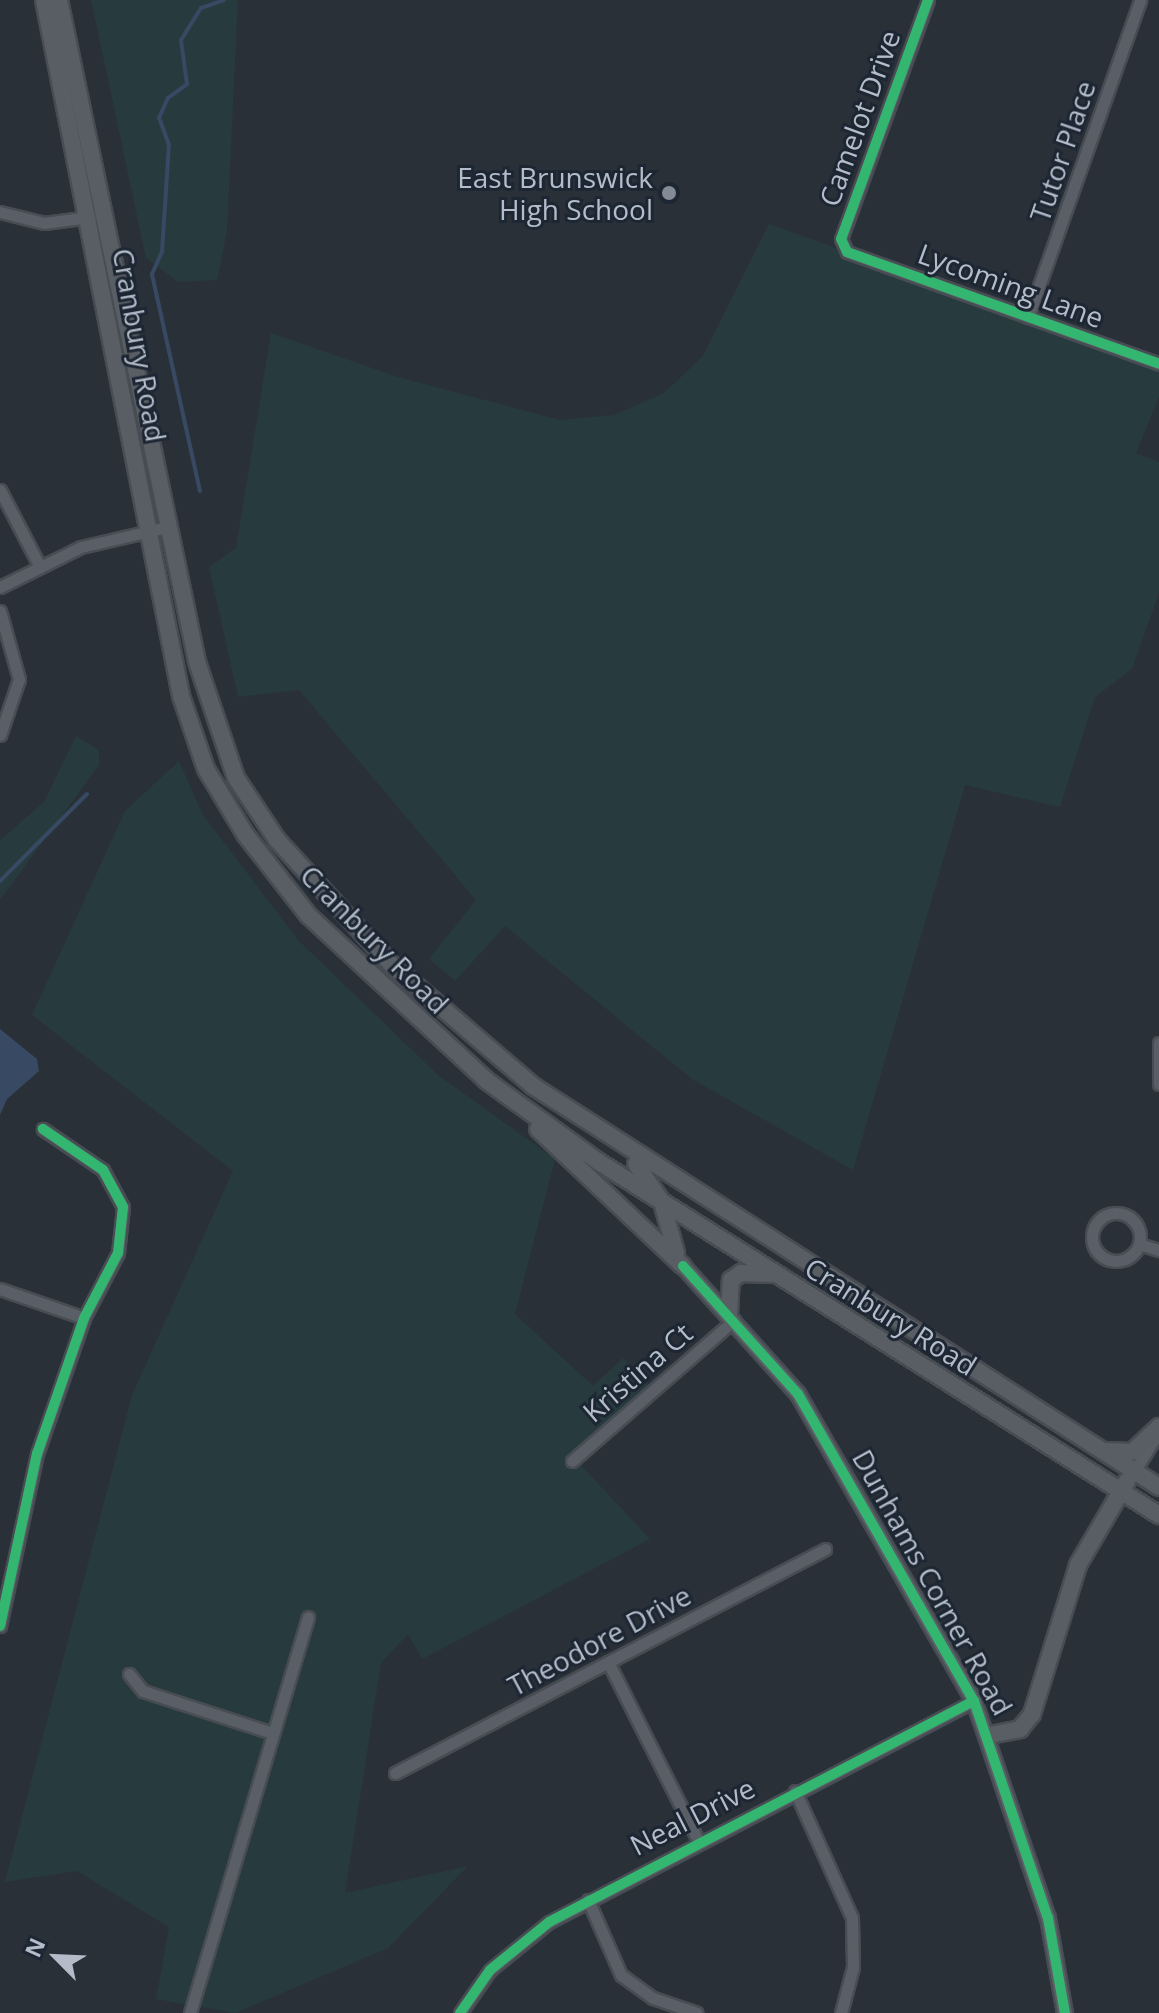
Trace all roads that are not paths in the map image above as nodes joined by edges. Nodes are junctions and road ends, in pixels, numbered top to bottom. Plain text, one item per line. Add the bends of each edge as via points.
1 (44, 0) edge
2 (59, 0) edge
3 (928, 0) edge
4 (1140, 0) edge
5 (0, 212) edge
6 (90, 217) junction
7 (847, 252) joint
8 (1028, 317) junction
9 (1159, 364) edge
10 (0, 490) edge
11 (167, 527) junction
12 (148, 532) junction
13 (39, 565) junction
14 (0, 587) edge
15 (0, 611) edge
16 (0, 735) edge
17 (1159, 1043) edge
18 (1159, 1080) edge
19 (487, 1081) junction
20 (43, 1129) dead end
21 (622, 1149) junction
22 (662, 1202) junction
23 (1139, 1244) junction
24 (1159, 1250) edge
25 (683, 1266) junction
26 (773, 1274) junction
27 (0, 1289) edge
28 (731, 1317) junction
29 (84, 1318) junction
30 (1159, 1429) edge
31 (1102, 1450) junction
32 (572, 1461) dead end
33 (1135, 1470) junction
34 (1159, 1487) edge
35 (1122, 1488) junction
36 (1159, 1515) edge
37 (825, 1549) dead end
38 (308, 1617) dead end
39 (0, 1626) edge
40 (608, 1662) junction
41 (129, 1674) dead end
42 (974, 1701) junction
43 (272, 1733) junction
44 (990, 1735) junction
45 (395, 1773) dead end
46 (795, 1791) junction
47 (698, 1840) junction
48 (588, 1900) junction
49 (190, 2013) edge
50 (460, 2013) edge
51 (697, 2013) edge
52 (841, 2013) edge
53 (1065, 2013) edge

1 - 6 main road, Cranbury Road
2 - 11 main road, Cranbury Road
3 - 7 street, Camelot Drive via 841,239
4 - 8 street, Tutor Place
5 - 6 street via 44,223
6 - 12 main road, Cranbury Road
7 - 8 street, Lycoming Lane
8 - 9 street, Lycoming Lane
10 - 13 street
11 - 12 street
11 - 21 main road, Cranbury Road via 215,726 236,778 277,840 324,897 449,1017
12 - 13 street
12 - 19 main road, Cranbury Road via 181,696 206,769 245,834 308,915
13 - 14 street
15 - 16 street via 19,679
17 - 18 street
19 - 22 main road, Cranbury Road
19 - 25 main road
20 - 29 street via 103,1170 123,1207 118,1253
21 - 22 main road
21 - 31 main road, Cranbury Road
22 - 25 main road
22 - 26 main road, Cranbury Road
23 - 23 street via 1128,1216 1105,1215 1094,1227 1095,1250 1107,1260 1130,1256
23 - 24 street
25 - 28 street, Dunhams Corner Road
26 - 28 main road via 741,1273 731,1280
26 - 35 main road, Cranbury Road
27 - 29 street
28 - 32 street, Kristina Ct
28 - 42 street, Dunhams Corner Road via 798,1394
29 - 39 street via 37,1454
30 - 31 main road via 1132,1452
30 - 33 street
31 - 33 main road, Cranbury Road
33 - 34 main road, Cranbury Road
33 - 35 main road
35 - 36 main road, Cranbury Road
35 - 44 main road via 1078,1565 1032,1714 1020,1729
37 - 40 street, Theodore Drive
38 - 43 street
40 - 45 street, Theodore Drive
40 - 47 street
41 - 43 street via 143,1691
42 - 44 street, Dunhams Corner Road
42 - 46 street, Neal Drive
43 - 49 street
44 - 53 street, Dunhams Corner Road via 1048,1918
46 - 47 street, Neal Drive
46 - 52 street via 852,1918 853,1967
47 - 48 street, Neal Drive
48 - 50 street, Neal Drive via 514,1948
48 - 51 street via 621,1975 653,1998

